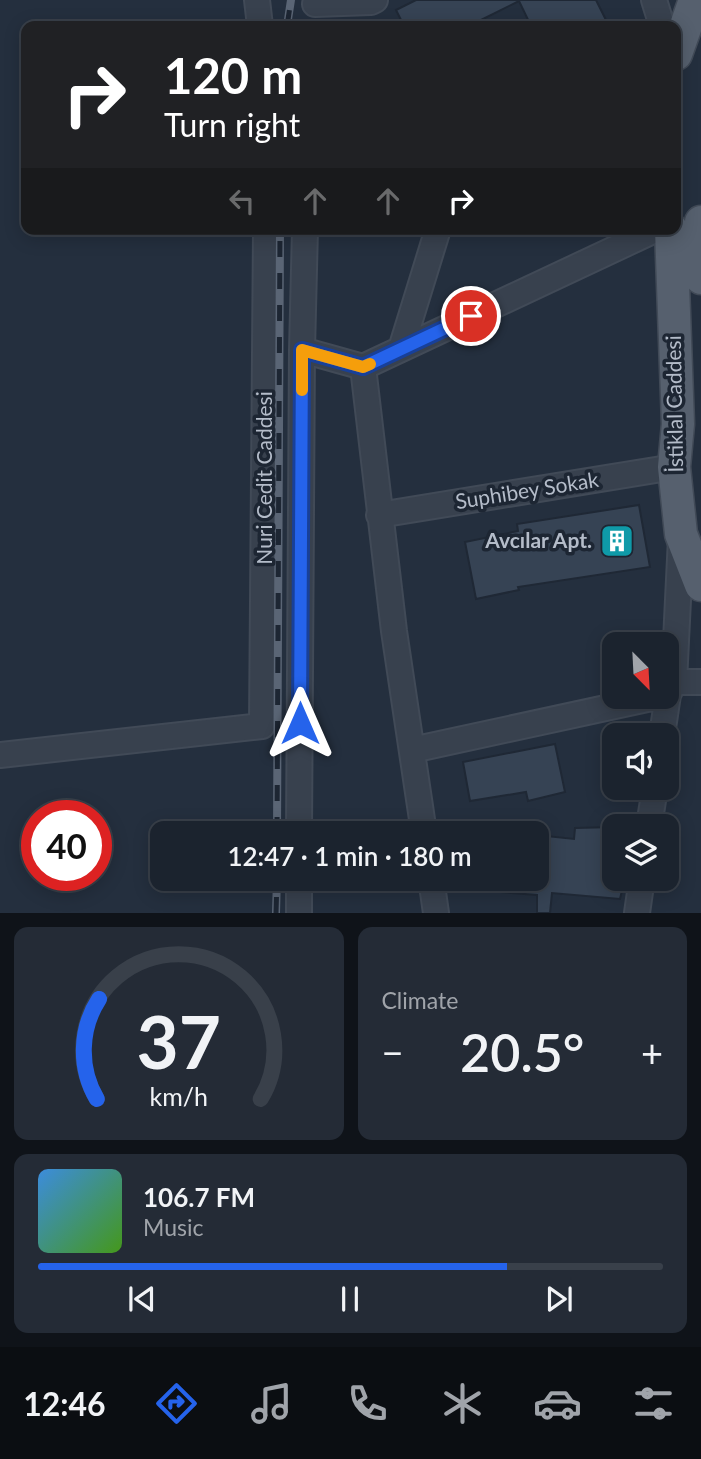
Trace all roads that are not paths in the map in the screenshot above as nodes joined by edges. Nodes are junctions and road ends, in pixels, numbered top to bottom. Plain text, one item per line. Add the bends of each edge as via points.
1 (257, 0) edge
2 (375, 0) edge
3 (654, 0) edge
4 (695, 0) edge
5 (314, 10) edge
6 (259, 21) edge
7 (660, 21) edge
8 (681, 40) edge
9 (701, 222) edge
10 (266, 235) edge
11 (305, 235) edge
12 (436, 235) edge
13 (644, 235) edge
14 (671, 235) edge
15 (701, 278) edge
16 (401, 349) junction
17 (302, 350) junction
18 (363, 367) junction
19 (674, 467) junction
20 (379, 515) junction
21 (681, 534) junction
22 (700, 576) edge
23 (672, 632) edge
24 (701, 682) edge
25 (679, 688) edge
26 (602, 707) edge
27 (412, 750) junction
28 (0, 755) edge
29 (299, 821) edge
30 (422, 821) edge
31 (299, 891) edge
32 (433, 891) edge
33 (640, 891) edge
34 (299, 913) edge
35 (436, 913) edge
36 (637, 913) edge

1 - 6 street
2 - 5 street
3 - 7 street
4 - 8 main road
9 - 15 main road
10 - 28 street, Nuri Cedit Caddesi via 262,726
11 - 17 street, Nuri Cedit Caddesi
12 - 16 street
13 - 16 street
14 - 19 main road, İstiklal Caddesi via 678,424
16 - 18 street
17 - 18 street
17 - 29 street, Nuri Cedit Caddesi
18 - 20 street
19 - 20 street, Suphibey Sokak
19 - 21 main road, İstiklal Caddesi
20 - 27 street
21 - 22 main road, İstiklal Caddesi
21 - 23 street
24 - 25 street
26 - 27 street
27 - 30 street
31 - 34 street
32 - 35 street
33 - 36 street

